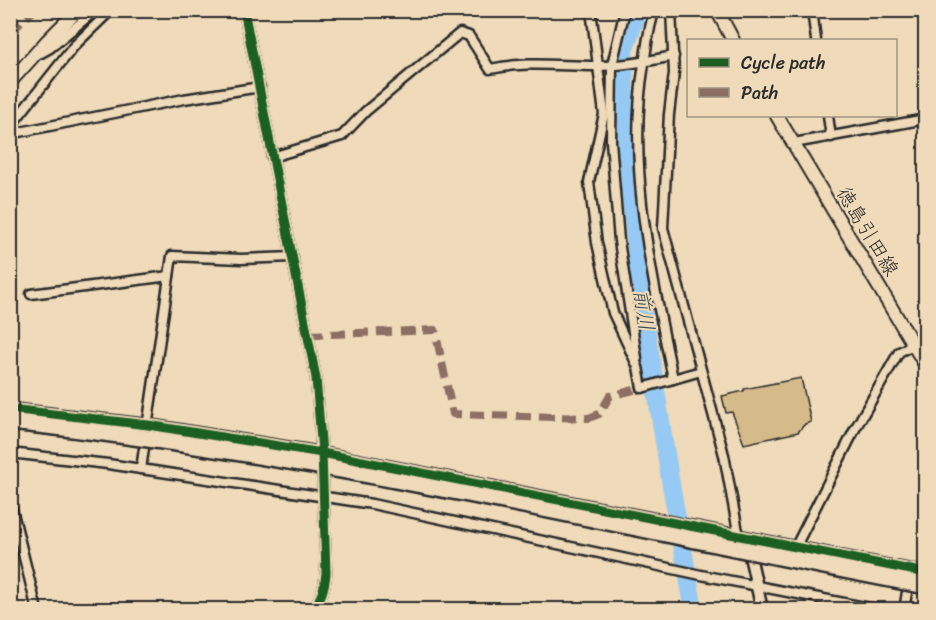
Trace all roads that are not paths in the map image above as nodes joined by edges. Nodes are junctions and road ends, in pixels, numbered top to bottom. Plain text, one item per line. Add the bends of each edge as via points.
1 (78, 10) edge
2 (96, 10) edge
3 (111, 10) edge
4 (244, 10) edge
5 (591, 10) edge
6 (625, 10) edge
7 (655, 10) edge
8 (671, 10) edge
9 (717, 10) edge
10 (812, 10) edge
11 (733, 39) edge
12 (816, 39) edge
13 (674, 56) junction
14 (32, 57) junction
15 (643, 63) junction
16 (614, 65) junction
17 (598, 66) junction
18 (10, 82) edge
19 (260, 87) junction
20 (778, 117) edge
21 (828, 117) edge
22 (926, 119) edge
23 (10, 127) edge
24 (10, 134) edge
25 (831, 137) junction
26 (794, 144) junction
27 (272, 156) junction
28 (293, 256) junction
29 (169, 276) junction
30 (31, 294) dead end
31 (918, 346) edge
32 (926, 366) edge
33 (638, 368) junction
34 (701, 371) junction
35 (671, 380) junction
36 (11, 413) edge
37 (148, 425) junction
38 (10, 432) edge
39 (10, 453) edge
40 (322, 453) junction
41 (141, 469) junction
42 (324, 496) junction
43 (10, 501) edge
44 (742, 537) junction
45 (795, 548) junction
46 (911, 570) junction
47 (926, 573) edge
48 (756, 586) junction
49 (926, 586) edge
50 (762, 608) edge
51 (37, 609) edge
52 (312, 609) edge
53 (880, 609) edge
54 (904, 609) edge

1 - 14 main road
2 - 14 street via 50,48
3 - 23 street via 66,54
4 - 19 street
5 - 17 street
6 - 16 street
7 - 15 street
8 - 13 street
9 - 11 main road
10 - 12 street
13 - 15 street
13 - 34 street via 663,228
14 - 18 main road
15 - 16 street
15 - 35 street via 639,115 643,210
16 - 17 street
16 - 33 street via 610,97 614,189
17 - 27 street via 515,64 490,69 469,36 460,33 366,111 342,136
17 - 33 street via 604,114 589,182 597,243 613,313
19 - 24 street
19 - 27 street
20 - 26 main road, 徳島引田線
21 - 25 street
22 - 25 street
25 - 26 street
26 - 31 main road, 徳島引田線
27 - 28 street
28 - 29 street via 172,256
28 - 40 street via 316,378
29 - 30 street
29 - 37 street
31 - 32 main road, 徳島引田線
31 - 45 street via 898,352
33 - 35 street via 643,388
34 - 35 street
34 - 44 street
36 - 37 street
36 - 38 street
36 - 49 highway, bridge via 75,428 253,454 481,496
37 - 40 street
37 - 41 street
39 - 41 street
40 - 42 street
40 - 44 street
41 - 42 street
42 - 48 street
42 - 52 street via 325,588
43 - 51 street
44 - 45 street
44 - 48 street
45 - 46 street
46 - 47 street
46 - 54 street
48 - 50 street
48 - 53 street

